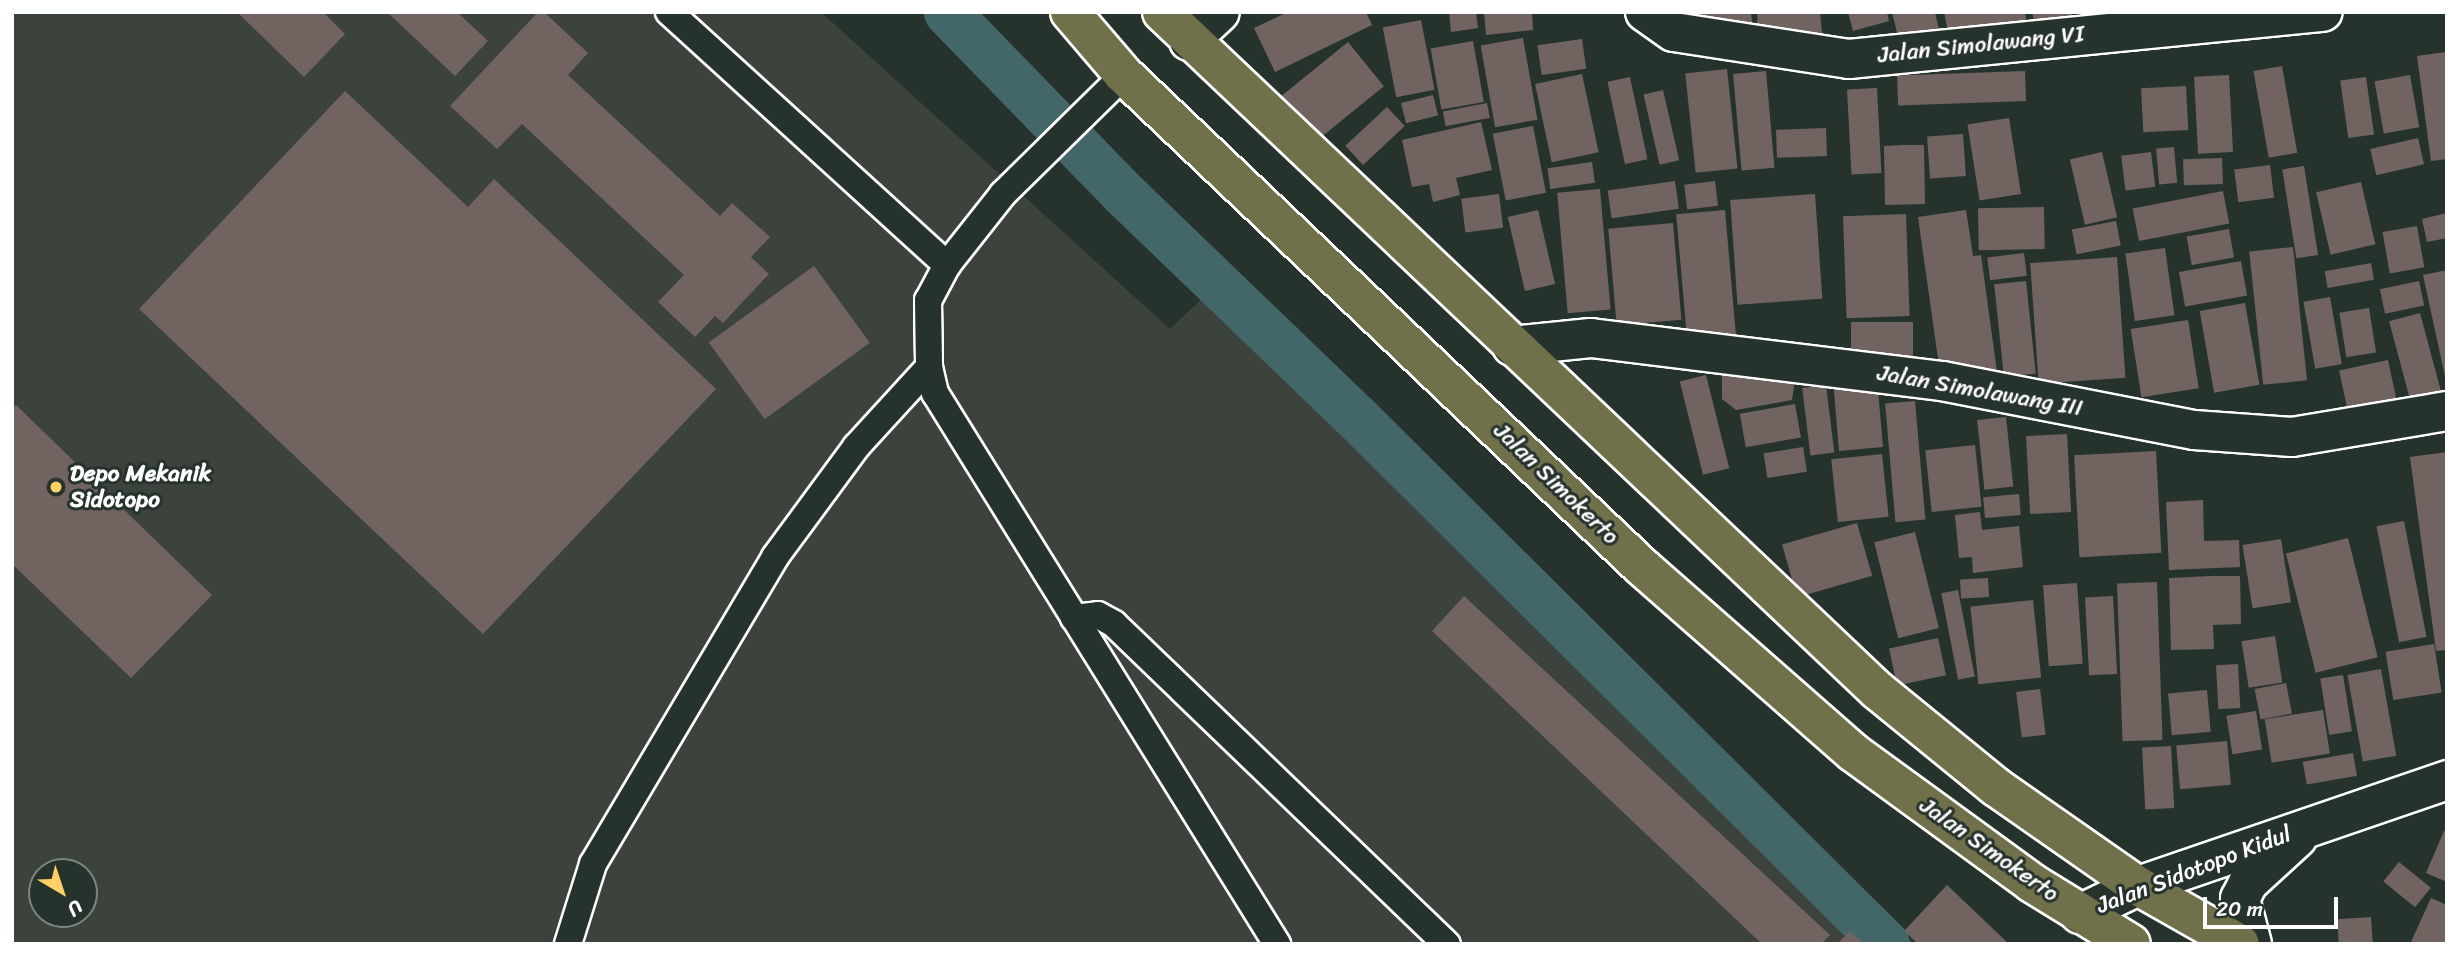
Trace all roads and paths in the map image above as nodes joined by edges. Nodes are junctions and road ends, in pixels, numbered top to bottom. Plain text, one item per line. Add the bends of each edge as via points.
1 (669, 12) edge
2 (1070, 12) edge
3 (1162, 12) edge
4 (1220, 12) edge
5 (1645, 12) edge
6 (2323, 12) edge
7 (1189, 41) junction
8 (1124, 75) junction
9 (947, 265) junction
10 (1511, 346) junction
11 (929, 367) junction
12 (2447, 411) edge
13 (1074, 618) junction
14 (2447, 780) edge
15 (2309, 827) junction
16 (2138, 886) junction
17 (2080, 914) junction
18 (568, 944) edge
19 (1277, 944) edge
20 (1447, 944) edge
21 (2131, 944) edge
22 (2241, 944) edge
23 (2252, 944) edge

1 - 9 lane
2 - 8 highway, Jalan Simokerto
3 - 7 highway
4 - 7 street
5 - 6 street, Jalan Simolawang VI via 1674,32 1849,59
7 - 10 highway
8 - 9 lane via 982,217
8 - 17 highway, Jalan Simokerto via 1641,566 1834,735
9 - 11 lane via 928,300
10 - 12 street, Jalan Simolawang III via 1604,339 1942,381 2194,430 2292,437
10 - 16 highway via 1877,690 1996,787
11 - 13 lane via 934,393
11 - 18 lane via 856,447 775,557 593,864
13 - 19 lane
13 - 20 lane via 1098,615 1114,624
14 - 15 street, Jalan Sidotopo Kidul
15 - 16 street, Jalan Sidotopo Kidul
15 - 23 street, Jalan Sidotopo Kidul via 2248,883 2240,900
16 - 17 street, Jalan Sidotopo Kidul
16 - 22 highway
17 - 21 highway, Jalan Simokerto

